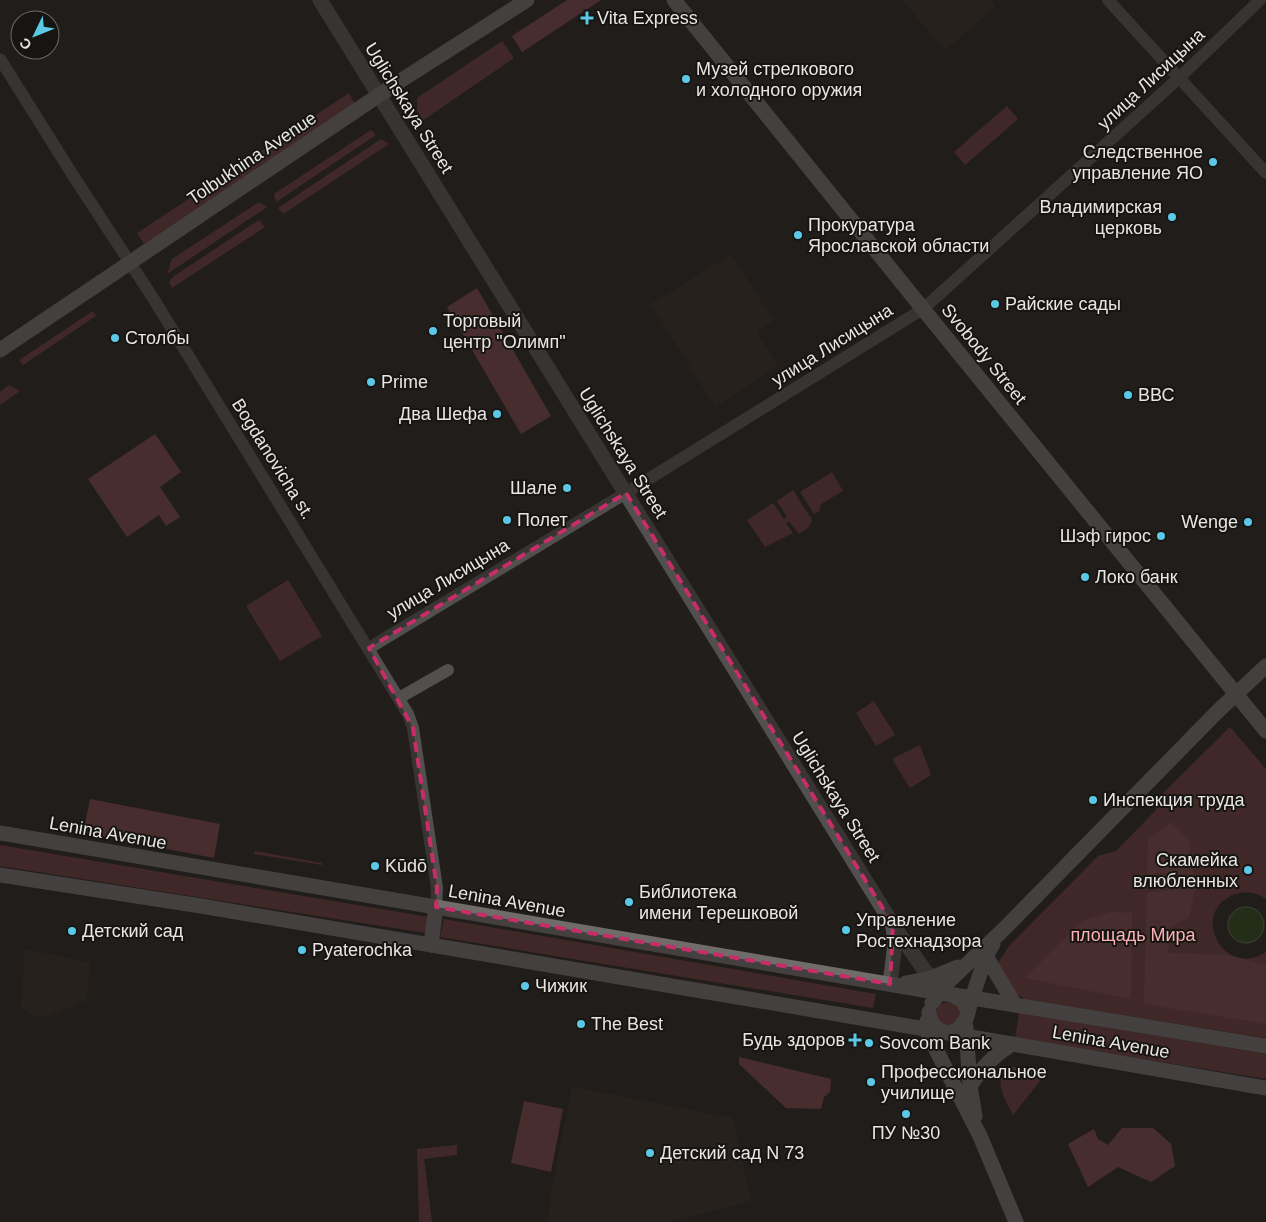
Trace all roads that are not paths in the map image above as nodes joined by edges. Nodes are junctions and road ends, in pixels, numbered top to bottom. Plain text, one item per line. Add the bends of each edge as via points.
1 (320, 0) edge
2 (527, 0) edge
3 (674, 0) edge
4 (1108, 0) edge
5 (1260, 0) edge
6 (0, 59) edge
7 (1180, 78) junction
8 (379, 96) junction
9 (1266, 173) edge
10 (129, 263) junction
11 (923, 309) junction
12 (0, 350) edge
13 (626, 493) junction
14 (369, 648) junction
15 (1266, 666) edge
16 (448, 670) dead end
17 (1236, 694) junction
18 (399, 698) junction
19 (1266, 731) edge
20 (0, 833) edge
21 (0, 875) edge
22 (436, 908) junction
23 (893, 925) junction
24 (1003, 930) junction
25 (431, 945) junction
26 (986, 956) junction
27 (890, 984) junction
28 (939, 995) junction
29 (972, 998) junction
30 (1015, 1005) junction
31 (967, 1016) junction
32 (927, 1029) junction
33 (946, 1032) junction
34 (966, 1036) junction
35 (1012, 1044) junction
36 (1266, 1046) edge
37 (970, 1086) junction
38 (1266, 1088) edge
39 (980, 1136) junction
40 (1016, 1222) edge

1 - 8 street, Uglichskaya Street
2 - 8 main road, Tolbukhina Avenue
3 - 11 main road, Svobody Street
4 - 7 street
5 - 7 street, улица Лисицына
6 - 10 street, Bogdanovicha st.
7 - 9 street
7 - 11 street, улица Лисицына
8 - 10 main road, Tolbukhina Avenue
8 - 13 street, Uglichskaya Street
10 - 12 main road, Tolbukhina Avenue
10 - 14 street, Bogdanovicha st.
11 - 13 street, улица Лисицына
11 - 17 main road, Svobody Street
13 - 14 street, улица Лисицына
13 - 23 street, Uglichskaya Street
14 - 18 street, Bogdanovicha st.
15 - 17 main road
16 - 18 street
17 - 19 main road, Svobody Street
17 - 24 main road
18 - 22 street, Bogdanovicha st. via 413,728 435,870
20 - 22 main road, Lenina Avenue
21 - 25 main road, Lenina Avenue
22 - 25 main road
22 - 27 main road, Lenina Avenue
23 - 27 street, Uglichskaya Street via 895,943
23 - 28 street, Uglichskaya Street
24 - 26 main road
24 - 28 main road
25 - 32 main road, Lenina Avenue
26 - 29 main road
26 - 30 main road
27 - 28 main road, Lenina Avenue
28 - 29 main road, Lenina Avenue
28 - 31 main road via 964,1002
28 - 32 main road
28 - 33 main road via 930,1021
29 - 30 main road, Lenina Avenue
29 - 31 main road
30 - 36 main road, Lenina Avenue
31 - 33 main road via 959,1030
31 - 34 main road
32 - 33 main road, Lenina Avenue
32 - 39 main road
33 - 34 main road, Lenina Avenue
34 - 35 main road, Lenina Avenue
34 - 37 main road
35 - 37 main road via 985,1064
35 - 38 main road, Lenina Avenue
37 - 39 main road
39 - 40 main road

